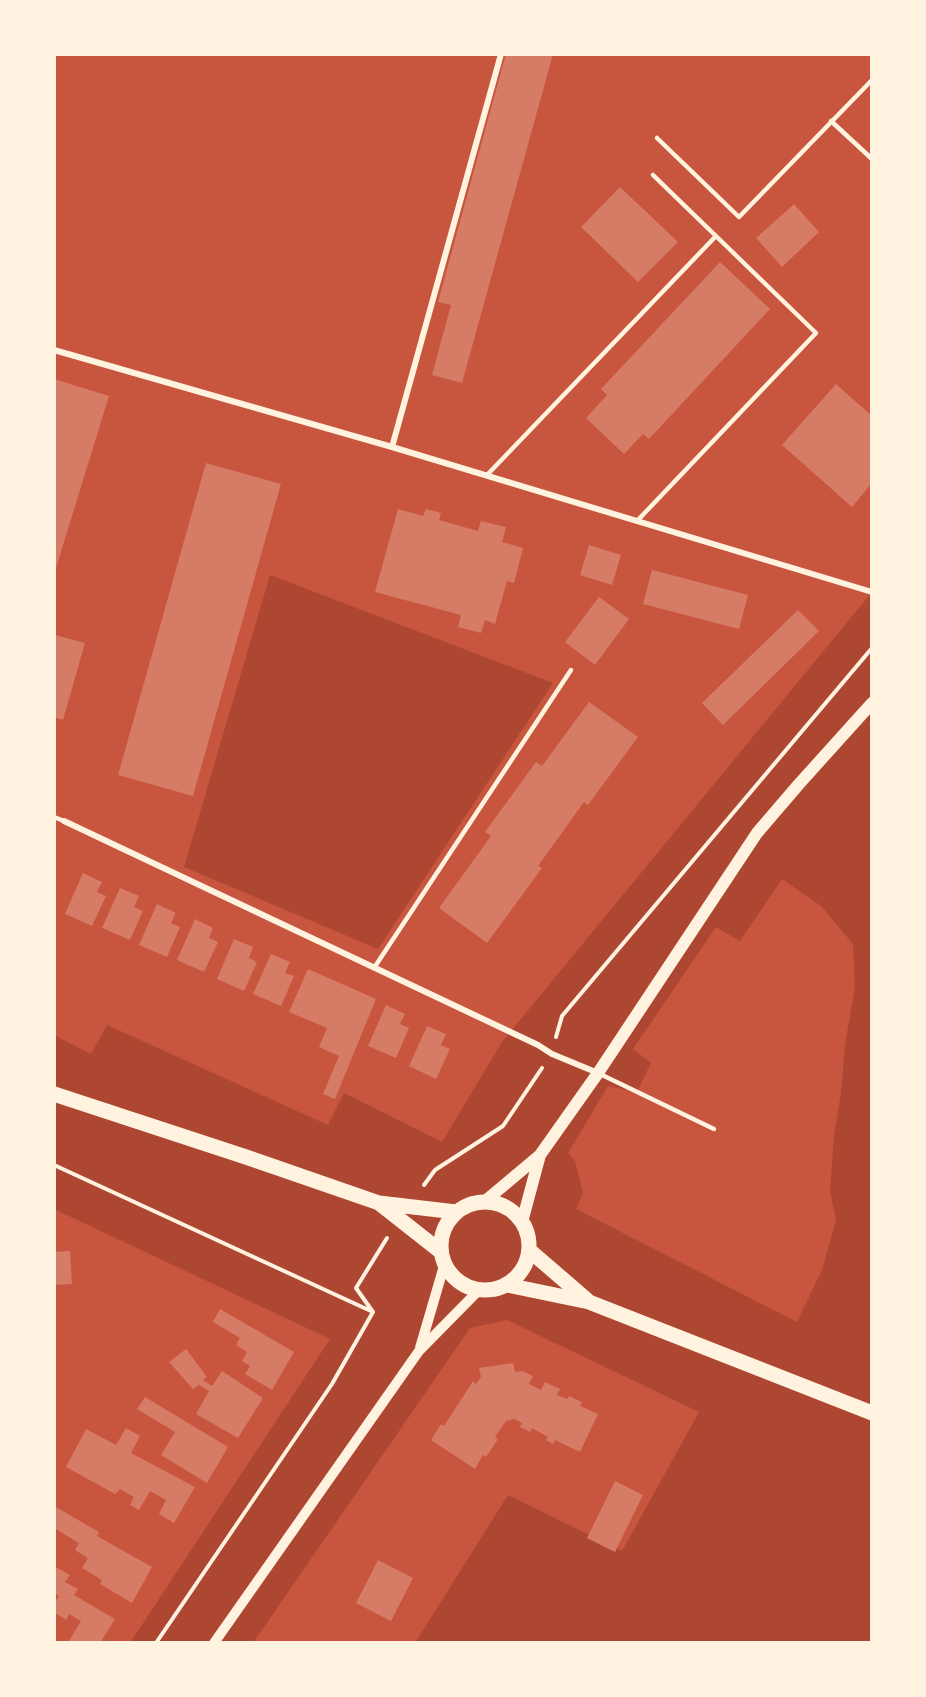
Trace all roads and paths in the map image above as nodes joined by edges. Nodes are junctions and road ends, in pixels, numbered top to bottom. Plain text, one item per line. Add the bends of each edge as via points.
1 (501, 54) edge
2 (872, 80) edge
3 (831, 122) junction
4 (657, 138) dead end
5 (872, 159) edge
6 (653, 175) dead end
7 (716, 236) junction
8 (54, 350) edge
9 (392, 447) junction
10 (487, 475) junction
11 (637, 521) junction
12 (872, 592) edge
13 (872, 648) edge
14 (571, 670) dead end
15 (872, 703) edge
16 (54, 818) edge
17 (64, 820) joint
18 (374, 968) junction
19 (552, 1054) junction
20 (598, 1073) junction
21 (54, 1094) edge
22 (714, 1129) dead end
23 (540, 1155) junction
24 (54, 1165) edge
25 (484, 1202) junction
26 (379, 1203) junction
27 (409, 1207) junction
28 (456, 1212) junction
29 (400, 1220) junction
30 (522, 1222) junction
31 (529, 1250) junction
32 (442, 1258) junction
33 (507, 1286) junction
34 (478, 1291) junction
35 (589, 1302) junction
36 (373, 1312) junction
37 (419, 1351) junction
38 (872, 1413) edge
39 (156, 1643) edge
40 (213, 1643) edge

1 - 9 street
2 - 3 lane
3 - 4 lane via 739,217
3 - 5 lane
6 - 7 lane
7 - 10 lane
7 - 11 lane via 816,333
8 - 9 street
9 - 10 street
10 - 11 street
11 - 12 street
13 - 19 path via 562,1016
14 - 18 lane
15 - 20 main road via 757,833
16 - 17 lane
17 - 18 street
18 - 19 street
19 - 20 street
19 - 27 path via 503,1126 435,1170
20 - 22 lane
20 - 23 main road
21 - 26 main road
23 - 25 main road
23 - 30 main road
24 - 36 path
25 - 28 main road
25 - 30 main road via 499,1204
26 - 27 main road
26 - 29 main road
27 - 28 main road
28 - 32 main road via 441,1237
29 - 32 main road
29 - 36 path via 356,1288
30 - 31 main road
31 - 33 main road via 526,1264
31 - 35 main road
32 - 34 main road via 452,1278
32 - 37 street
33 - 34 main road
33 - 35 main road
34 - 37 street
35 - 38 main road
36 - 39 path via 332,1384
37 - 40 street

